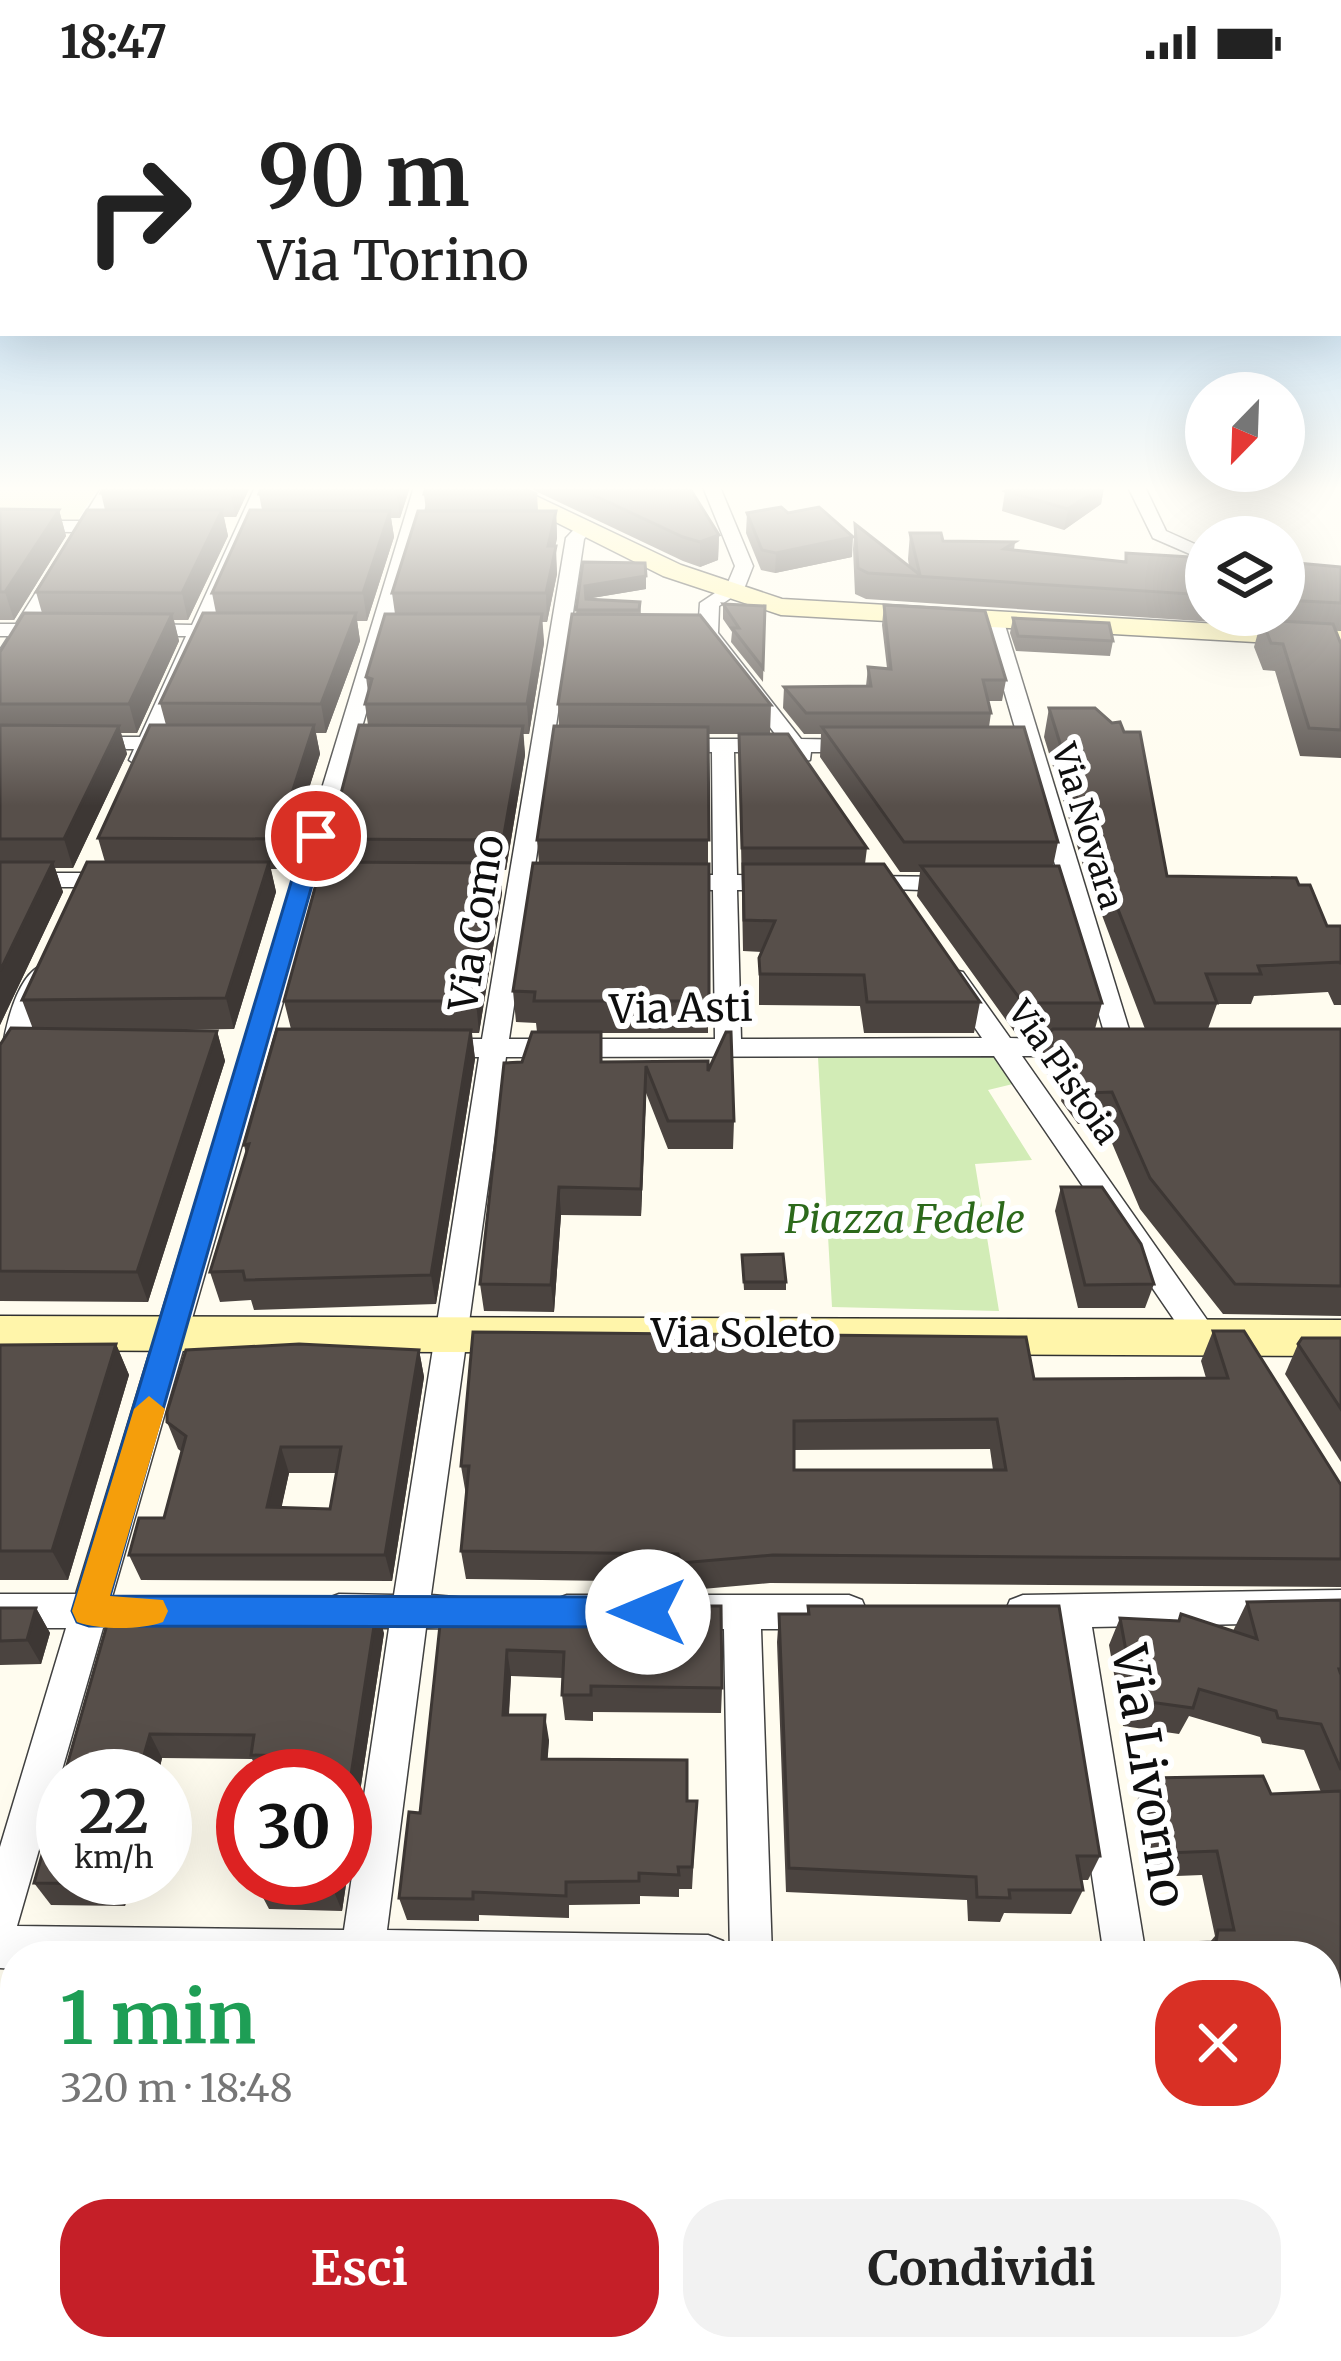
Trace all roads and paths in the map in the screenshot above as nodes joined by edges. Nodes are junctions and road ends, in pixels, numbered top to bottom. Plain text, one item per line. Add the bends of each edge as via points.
1 (45, 593) edge
2 (216, 593) edge
3 (389, 593) edge
4 (565, 593) edge
5 (725, 593) edge
6 (729, 595) junction
7 (994, 622) junction
8 (0, 630) edge
9 (22, 630) junction
10 (67, 630) edge
11 (111, 630) edge
12 (200, 631) junction
13 (267, 631) edge
14 (1341, 639) edge
15 (0, 666) edge
16 (0, 743) edge
17 (148, 743) junction
18 (213, 744) edge
19 (656, 745) edge
20 (723, 745) junction
21 (796, 746) junction
22 (889, 746) edge
23 (130, 782) edge
24 (821, 786) edge
25 (0, 880) edge
26 (135, 880) edge
27 (635, 882) edge
28 (725, 883) junction
29 (978, 884) edge
30 (58, 942) edge
31 (938, 956) edge
32 (728, 1046) junction
33 (1003, 1046) junction
34 (408, 1048) edge
35 (1133, 1048) joint
36 (496, 1049) junction
37 (10, 1051) edge
38 (172, 1332) junction
39 (0, 1333) edge
40 (449, 1333) junction
41 (1341, 1338) edge
42 (1233, 1346) junction
43 (1341, 1606) edge
44 (0, 1611) edge
45 (89, 1611) junction
46 (135, 1611) edge
47 (296, 1611) edge
48 (412, 1612) junction
49 (742, 1612) junction
50 (883, 1612) edge
51 (977, 1612) edge
52 (1071, 1612) junction
53 (0, 1917) edge
54 (364, 1941) edge
55 (751, 1941) edge
56 (1123, 1941) edge

1 - 9 street
2 - 12 street
3 - 38 street
4 - 36 street, Via Como
5 - 6 street
6 - 7 street via 844,614
6 - 21 street via 710,603 697,633
7 - 14 street
7 - 35 street, Via Novara via 1018,746 1059,884
8 - 9 street
9 - 10 street
9 - 15 street
11 - 12 street
12 - 13 street
12 - 17 street
16 - 17 street
17 - 18 street
17 - 23 street
19 - 20 street
20 - 21 street
20 - 28 street
21 - 22 street
21 - 24 street
25 - 26 street
27 - 28 street
28 - 29 street
28 - 32 street
30 - 37 street
31 - 33 street, Via Pistoia
32 - 33 street, Via Asti
32 - 36 street, Via Asti
33 - 35 street, Via Asti
33 - 42 street, Via Pistoia
34 - 36 street, Via Asti
36 - 40 street, Via Como
38 - 39 street, Via Soleto
38 - 40 street, Via Soleto
38 - 45 street
40 - 42 street, Via Soleto
40 - 48 street, Via Como
41 - 42 street, Via Soleto
43 - 52 street
44 - 45 street
45 - 46 street
45 - 53 street
47 - 48 street
48 - 49 street
48 - 54 street, Via Como
49 - 50 street
49 - 55 street
51 - 52 street
52 - 56 street, Via Livorno

